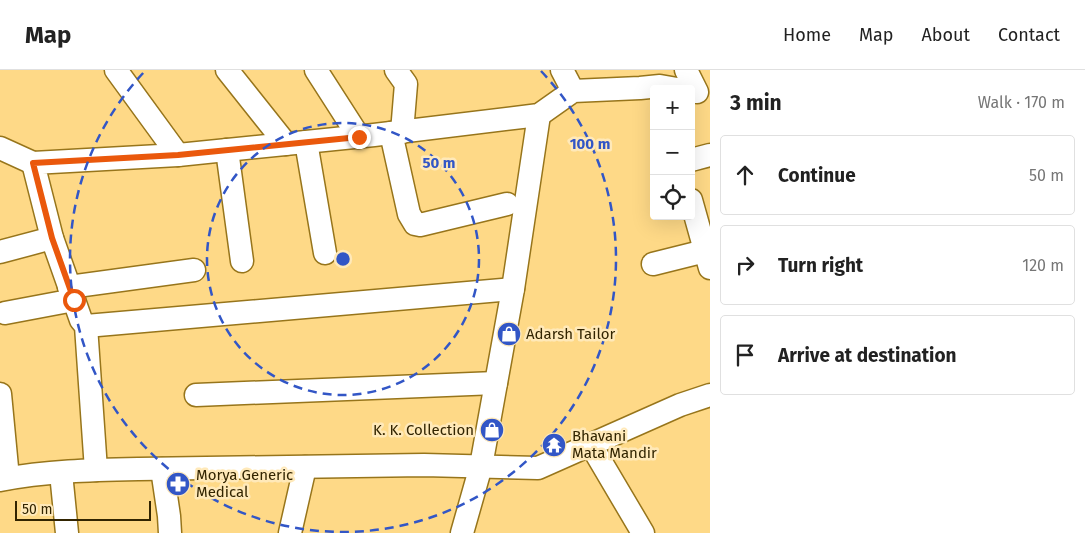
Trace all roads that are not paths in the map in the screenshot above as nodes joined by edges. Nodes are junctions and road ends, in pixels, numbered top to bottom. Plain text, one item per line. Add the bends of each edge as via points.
1 (116, 70) edge
2 (227, 70) edge
3 (316, 70) edge
4 (396, 70) edge
5 (562, 70) edge
6 (686, 70) edge
7 (684, 85) edge
8 (650, 88) edge
9 (573, 91) junction
10 (539, 115) junction
11 (396, 132) junction
12 (359, 137) junction
13 (296, 143) junction
14 (0, 148) edge
15 (227, 150) junction
16 (178, 155) junction
17 (710, 155) edge
18 (695, 159) edge
19 (33, 163) junction
20 (507, 204) dead end
21 (695, 214) edge
22 (52, 238) junction
23 (0, 252) edge
24 (325, 253) dead end
25 (708, 260) edge
26 (242, 261) dead end
27 (654, 264) dead end
28 (194, 270) dead end
29 (512, 289) junction
30 (72, 293) junction
31 (5, 313) dead end
32 (86, 326) junction
33 (496, 383) junction
34 (0, 394) edge
35 (196, 395) dead end
36 (710, 395) edge
37 (591, 445) junction
38 (481, 466) junction
39 (305, 467) junction
40 (162, 469) junction
41 (96, 470) junction
42 (61, 473) junction
43 (4, 479) edge
44 (68, 533) edge
45 (170, 533) edge
46 (290, 533) edge
47 (462, 533) edge
48 (643, 533) edge

1 - 16 street
2 - 13 street
3 - 12 street
4 - 11 street via 406,84
5 - 9 street
6 - 7 street
8 - 9 street
9 - 10 street
10 - 11 street
10 - 29 street
11 - 12 street
11 - 20 street via 409,214 415,224
12 - 13 street
13 - 15 street
13 - 24 street
14 - 19 street
15 - 16 street
15 - 26 street
16 - 19 street
17 - 18 street
19 - 22 street
21 - 25 street
22 - 23 street
22 - 30 street
25 - 27 street
28 - 30 street
29 - 32 street
29 - 33 street
30 - 31 street
30 - 32 street
32 - 41 street
33 - 35 street
33 - 38 street
34 - 43 street
36 - 37 street
37 - 38 street via 538,468
37 - 48 street
38 - 39 street
38 - 47 street
39 - 40 street
39 - 46 street
40 - 41 street
40 - 45 street
41 - 42 street
42 - 43 street
42 - 44 street

